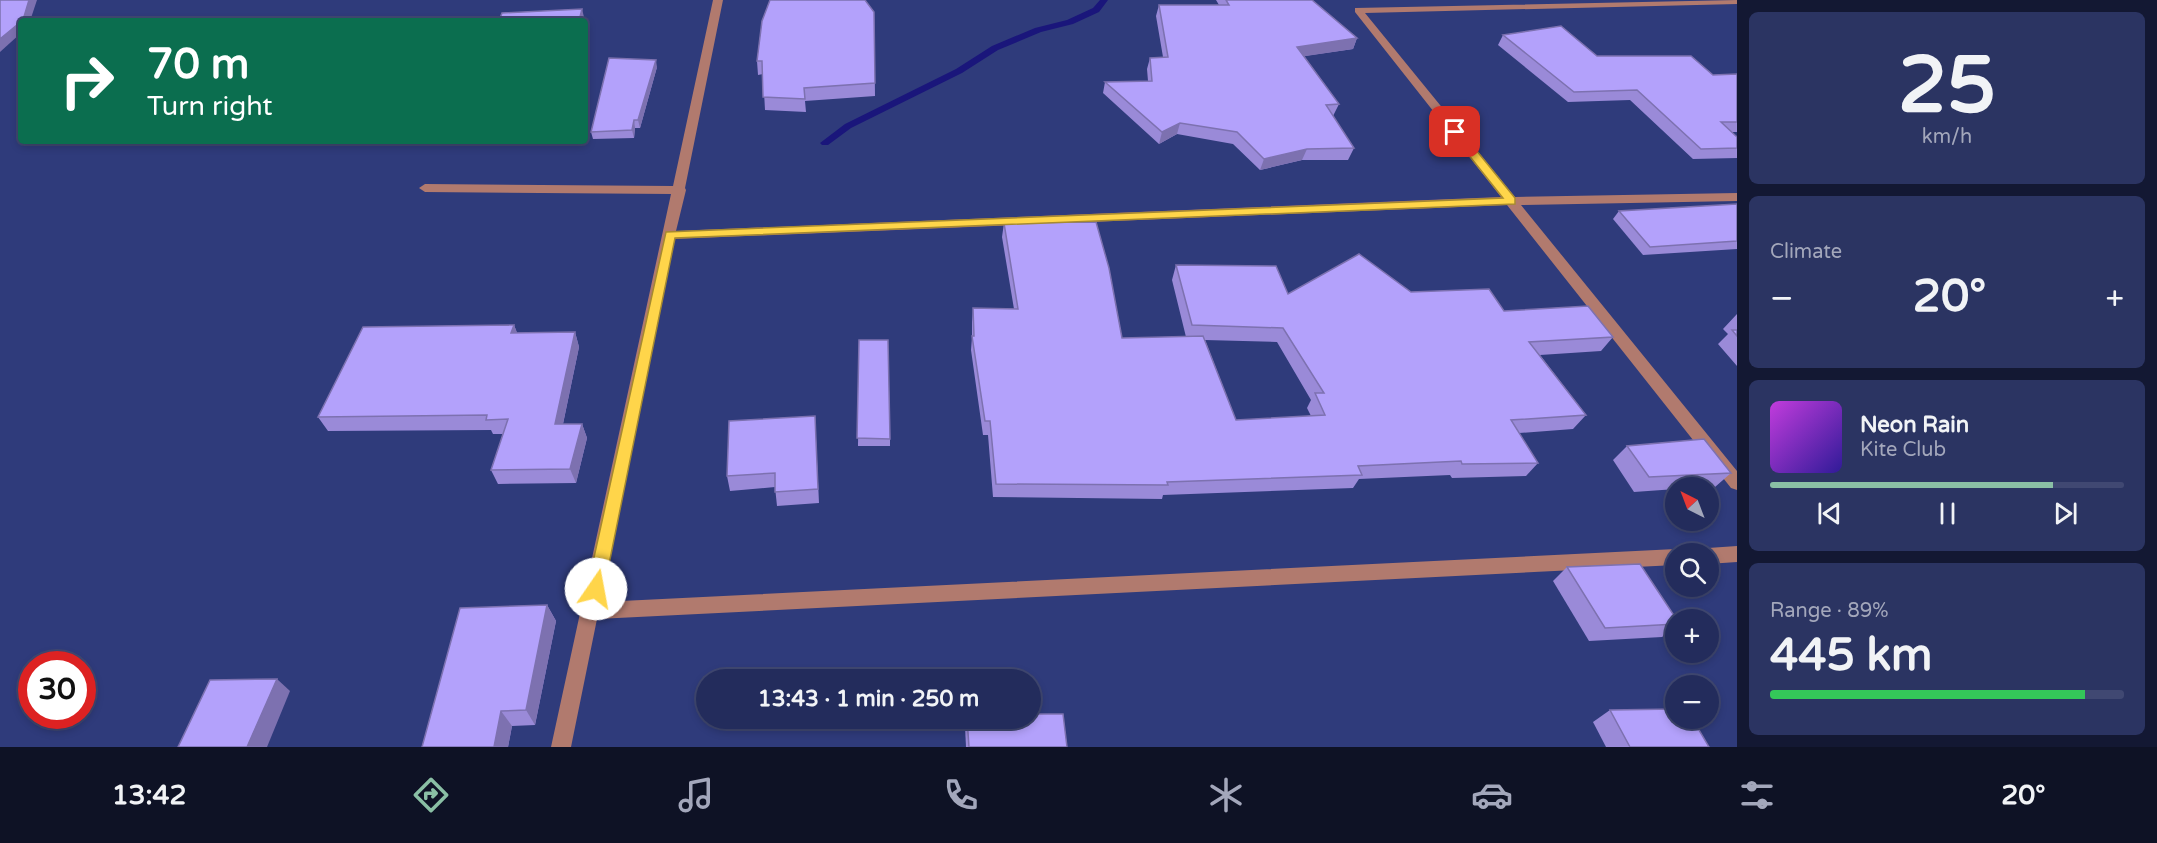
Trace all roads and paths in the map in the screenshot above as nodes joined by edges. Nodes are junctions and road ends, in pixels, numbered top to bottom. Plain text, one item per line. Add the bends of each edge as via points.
1 (718, 0) edge
2 (1737, 1) edge
3 (425, 188) dead end
4 (680, 190) junction
5 (1737, 197) edge
6 (1511, 201) junction
7 (670, 235) junction
8 (1737, 483) edge
9 (1737, 554) edge
10 (1719, 555) edge
11 (1665, 558) edge
12 (591, 611) junction
13 (561, 747) edge

1 - 4 street
2 - 6 street via 1358,10
3 - 4 street
4 - 7 street
5 - 6 street
6 - 7 street
6 - 8 street
7 - 12 street
9 - 10 street
11 - 12 street
12 - 13 street

